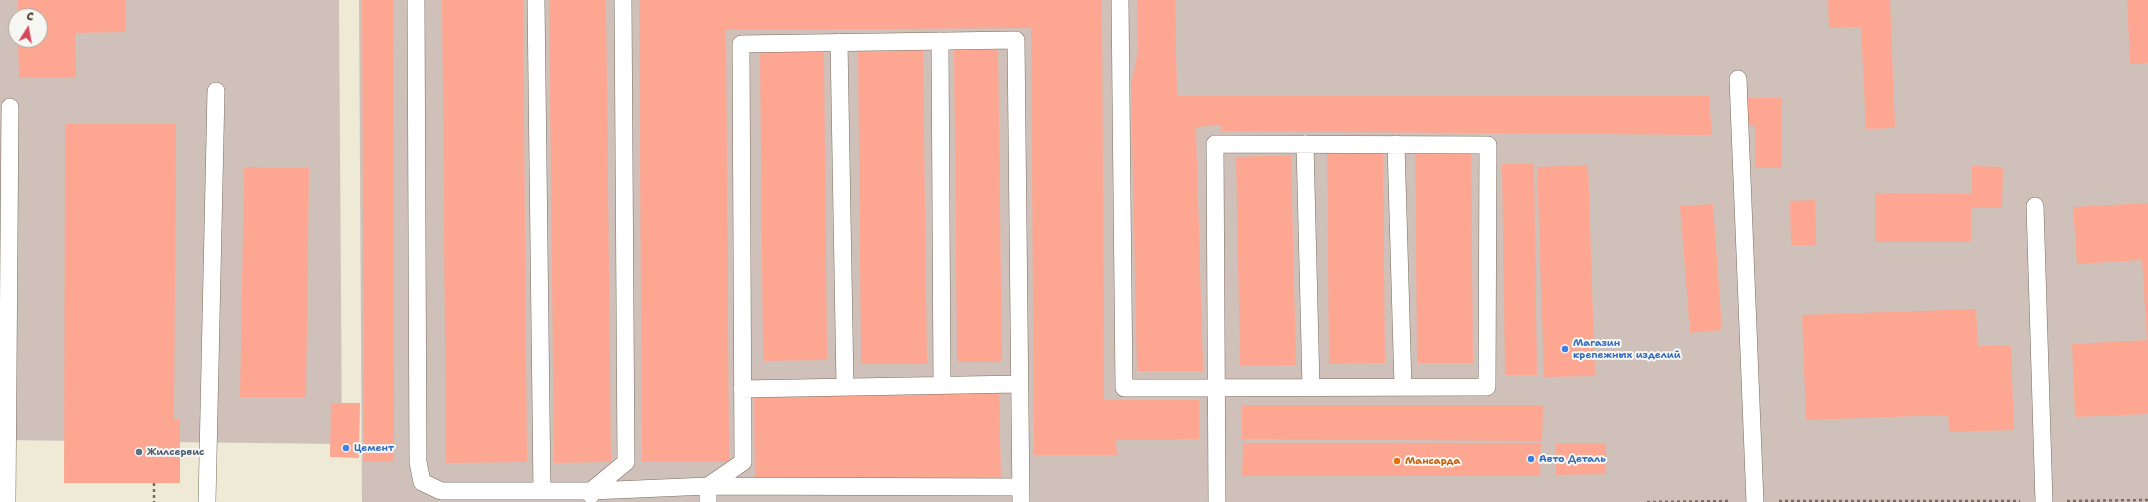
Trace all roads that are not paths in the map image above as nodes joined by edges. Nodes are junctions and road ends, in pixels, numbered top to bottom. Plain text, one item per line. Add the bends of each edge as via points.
1 (416, 0) edge
2 (536, 0) edge
3 (624, 0) edge
4 (1120, 0) edge
5 (940, 41) junction
6 (839, 42) junction
7 (1738, 79) dead end
8 (216, 92) dead end
9 (10, 107) dead end
10 (1305, 144) junction
11 (1396, 144) junction
12 (2035, 206) dead end
13 (1019, 384) junction
14 (942, 385) junction
15 (845, 387) junction
16 (1216, 387) junction
17 (1310, 387) junction
18 (1403, 387) junction
19 (742, 389) junction
20 (542, 491) junction
21 (708, 494) edge
22 (1020, 495) edge
23 (591, 497) edge
24 (1755, 501) edge
25 (7, 502) edge
26 (208, 502) edge
27 (1217, 502) edge
28 (2044, 502) edge

1 - 20 lane via 418,454 422,482 441,492
2 - 20 lane
3 - 23 lane via 626,462
4 - 16 lane via 1124,388
5 - 6 lane
5 - 13 lane via 1016,40
5 - 14 lane
6 - 15 lane
6 - 19 lane via 741,44
7 - 24 lane
8 - 26 lane
9 - 25 lane
10 - 11 lane
10 - 16 lane via 1215,144
10 - 17 lane
11 - 18 lane
11 - 18 lane via 1488,145 1487,387
12 - 28 lane
13 - 14 lane
13 - 22 lane
14 - 15 lane
15 - 19 lane
16 - 17 lane
16 - 27 lane
17 - 18 lane
19 - 21 lane via 743,462
20 - 23 lane
21 - 22 lane
21 - 23 lane

